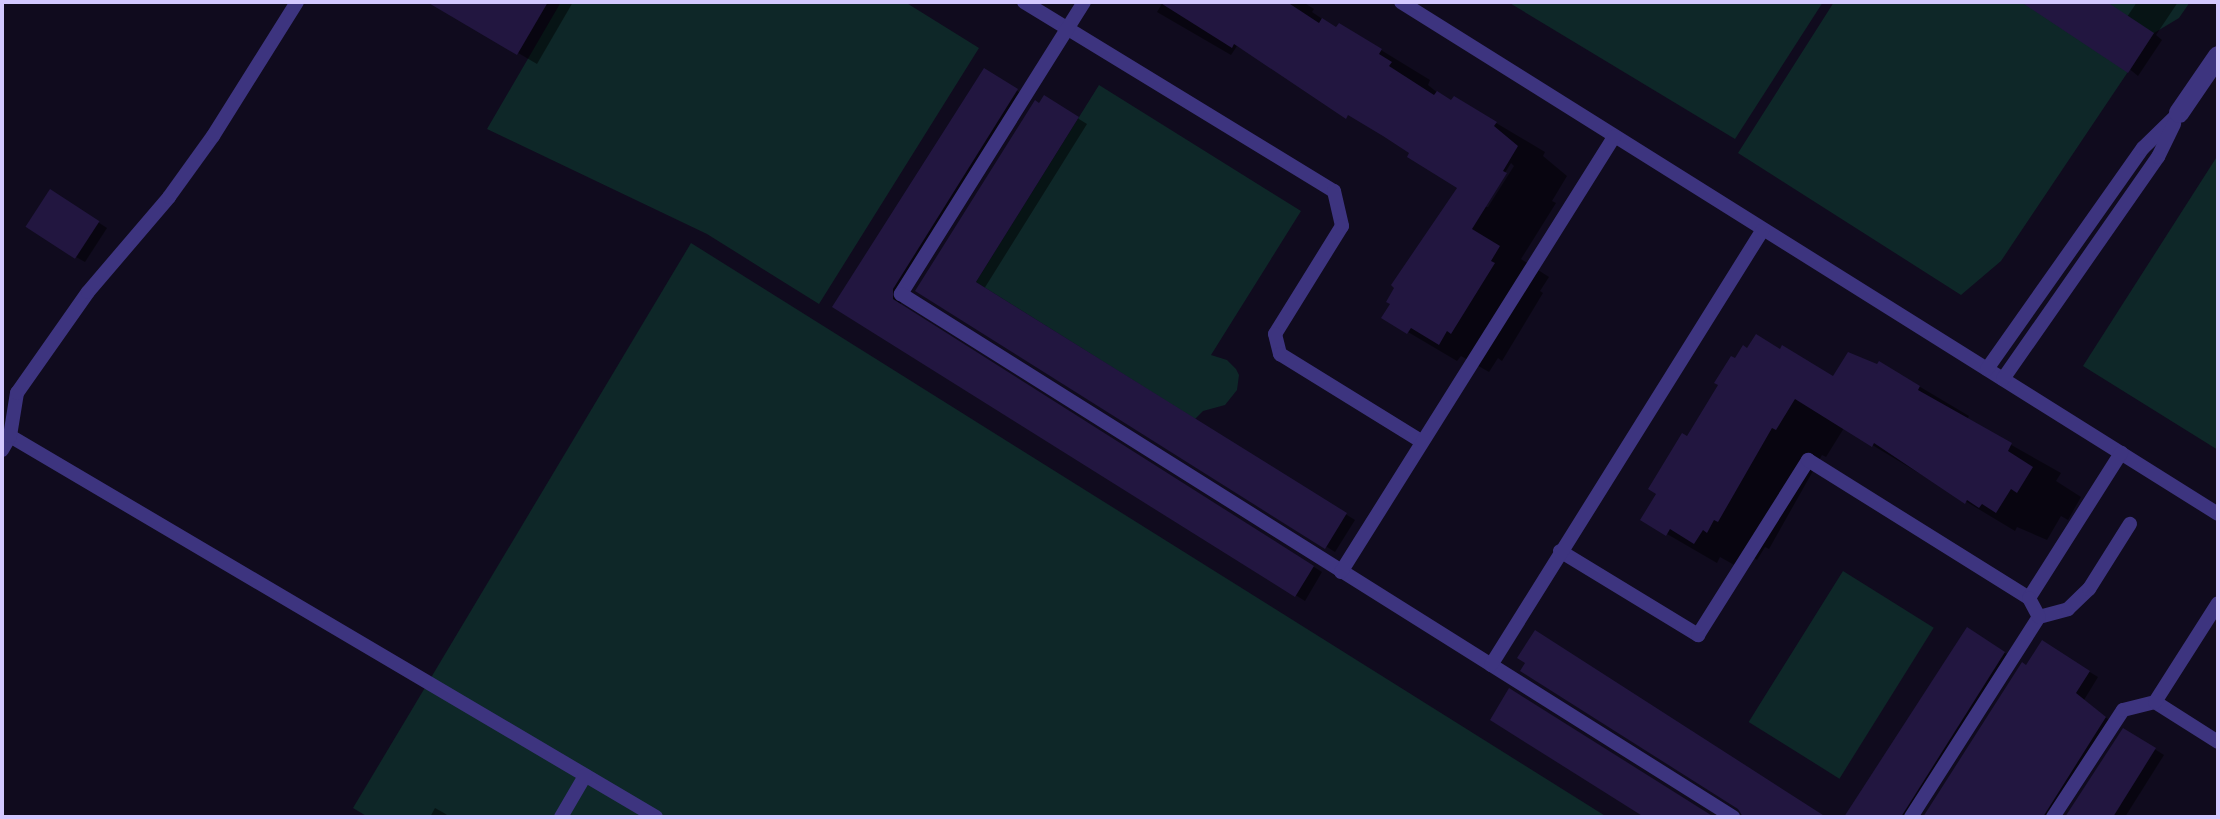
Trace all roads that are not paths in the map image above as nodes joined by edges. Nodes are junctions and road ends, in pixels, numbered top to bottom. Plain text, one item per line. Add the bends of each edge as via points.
1 (297, 2) edge
2 (1024, 2) edge
3 (1084, 2) edge
4 (1401, 2) edge
5 (1069, 28) junction
6 (2218, 56) edge
7 (2179, 113) junction
8 (1614, 137) junction
9 (1762, 231) junction
10 (1987, 369) junction
11 (2003, 379) junction
12 (10, 436) junction
13 (1421, 441) junction
14 (2, 450) edge
15 (2121, 453) junction
16 (2218, 514) edge
17 (2130, 524) dead end
18 (1560, 551) junction
19 (1341, 572) junction
20 (2029, 598) junction
21 (2218, 603) edge
22 (2039, 617) junction
23 (1491, 665) junction
24 (2155, 702) junction
25 (2218, 742) edge
26 (585, 776) junction
27 (561, 817) edge
28 (656, 817) edge
29 (1733, 817) edge
30 (1911, 817) edge
31 (2053, 817) edge

1 - 12 lane via 213,136 88,292 17,393
2 - 5 lane
3 - 5 lane
4 - 8 lane
5 - 13 lane via 1334,191 1342,226 1275,334 1280,354
5 - 19 lane via 901,294
6 - 7 street
7 - 10 lane via 2143,148
7 - 11 lane via 2158,157
8 - 9 lane
8 - 13 lane
9 - 10 lane
9 - 18 lane
10 - 11 lane
11 - 15 lane
12 - 14 lane
12 - 26 lane
13 - 19 lane
15 - 16 lane
15 - 20 lane
17 - 22 lane via 2089,589 2068,609
18 - 20 lane via 1698,635 1808,460
18 - 23 lane
19 - 23 lane
20 - 22 lane
21 - 24 lane
22 - 30 lane
23 - 29 lane
24 - 25 lane
24 - 31 lane via 2123,710
26 - 27 lane
26 - 28 lane

